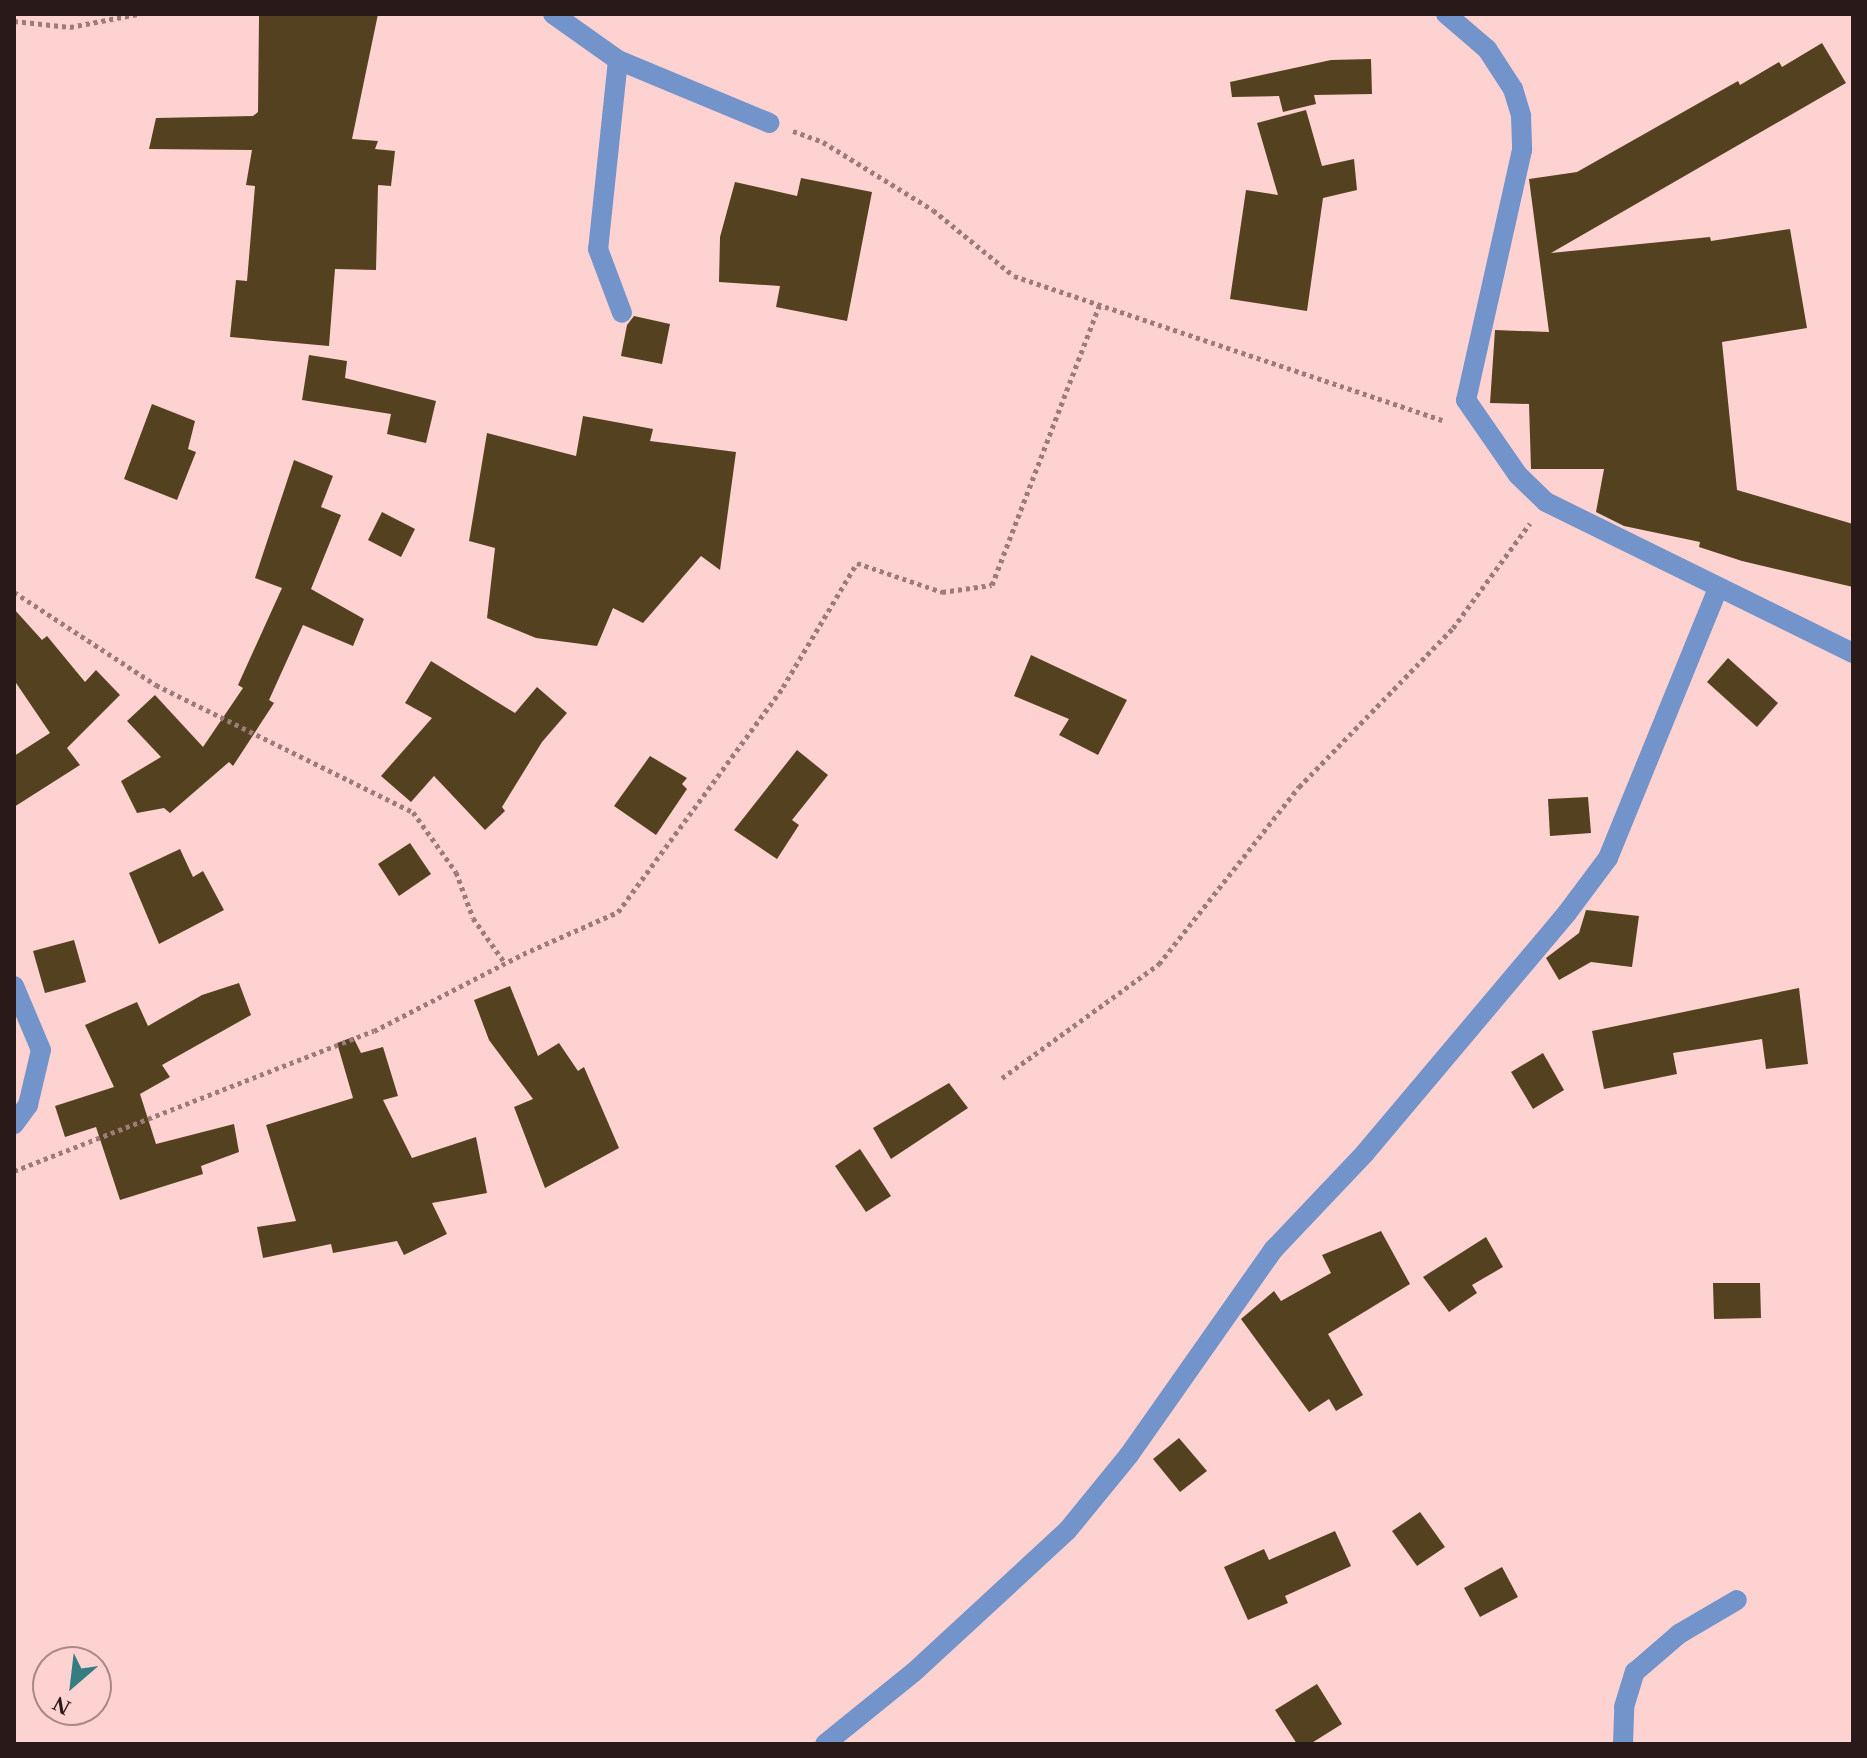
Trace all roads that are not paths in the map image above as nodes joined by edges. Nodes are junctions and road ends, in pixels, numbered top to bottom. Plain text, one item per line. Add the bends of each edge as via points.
1 (553, 14) edge
2 (1446, 14) edge
3 (618, 60) junction
4 (769, 123) road end
5 (622, 313) dead end
6 (1718, 589) junction
7 (1853, 653) edge
8 (14, 986) edge
9 (14, 1124) edge
10 (1737, 1600) dead end
11 (825, 1744) edge
12 (1623, 1744) edge

1 - 3 street
2 - 6 street via 1487,49 1513,89 1521,116 1522,150 1466,400 1518,475 1546,502
3 - 4 street
3 - 5 street via 598,249
6 - 7 street
6 - 11 street via 1608,858 1567,913 1394,1119 1273,1250 1129,1455 1067,1531 914,1672
8 - 9 street via 41,1050 28,1105
10 - 12 street via 1679,1634 1635,1672 1624,1707

